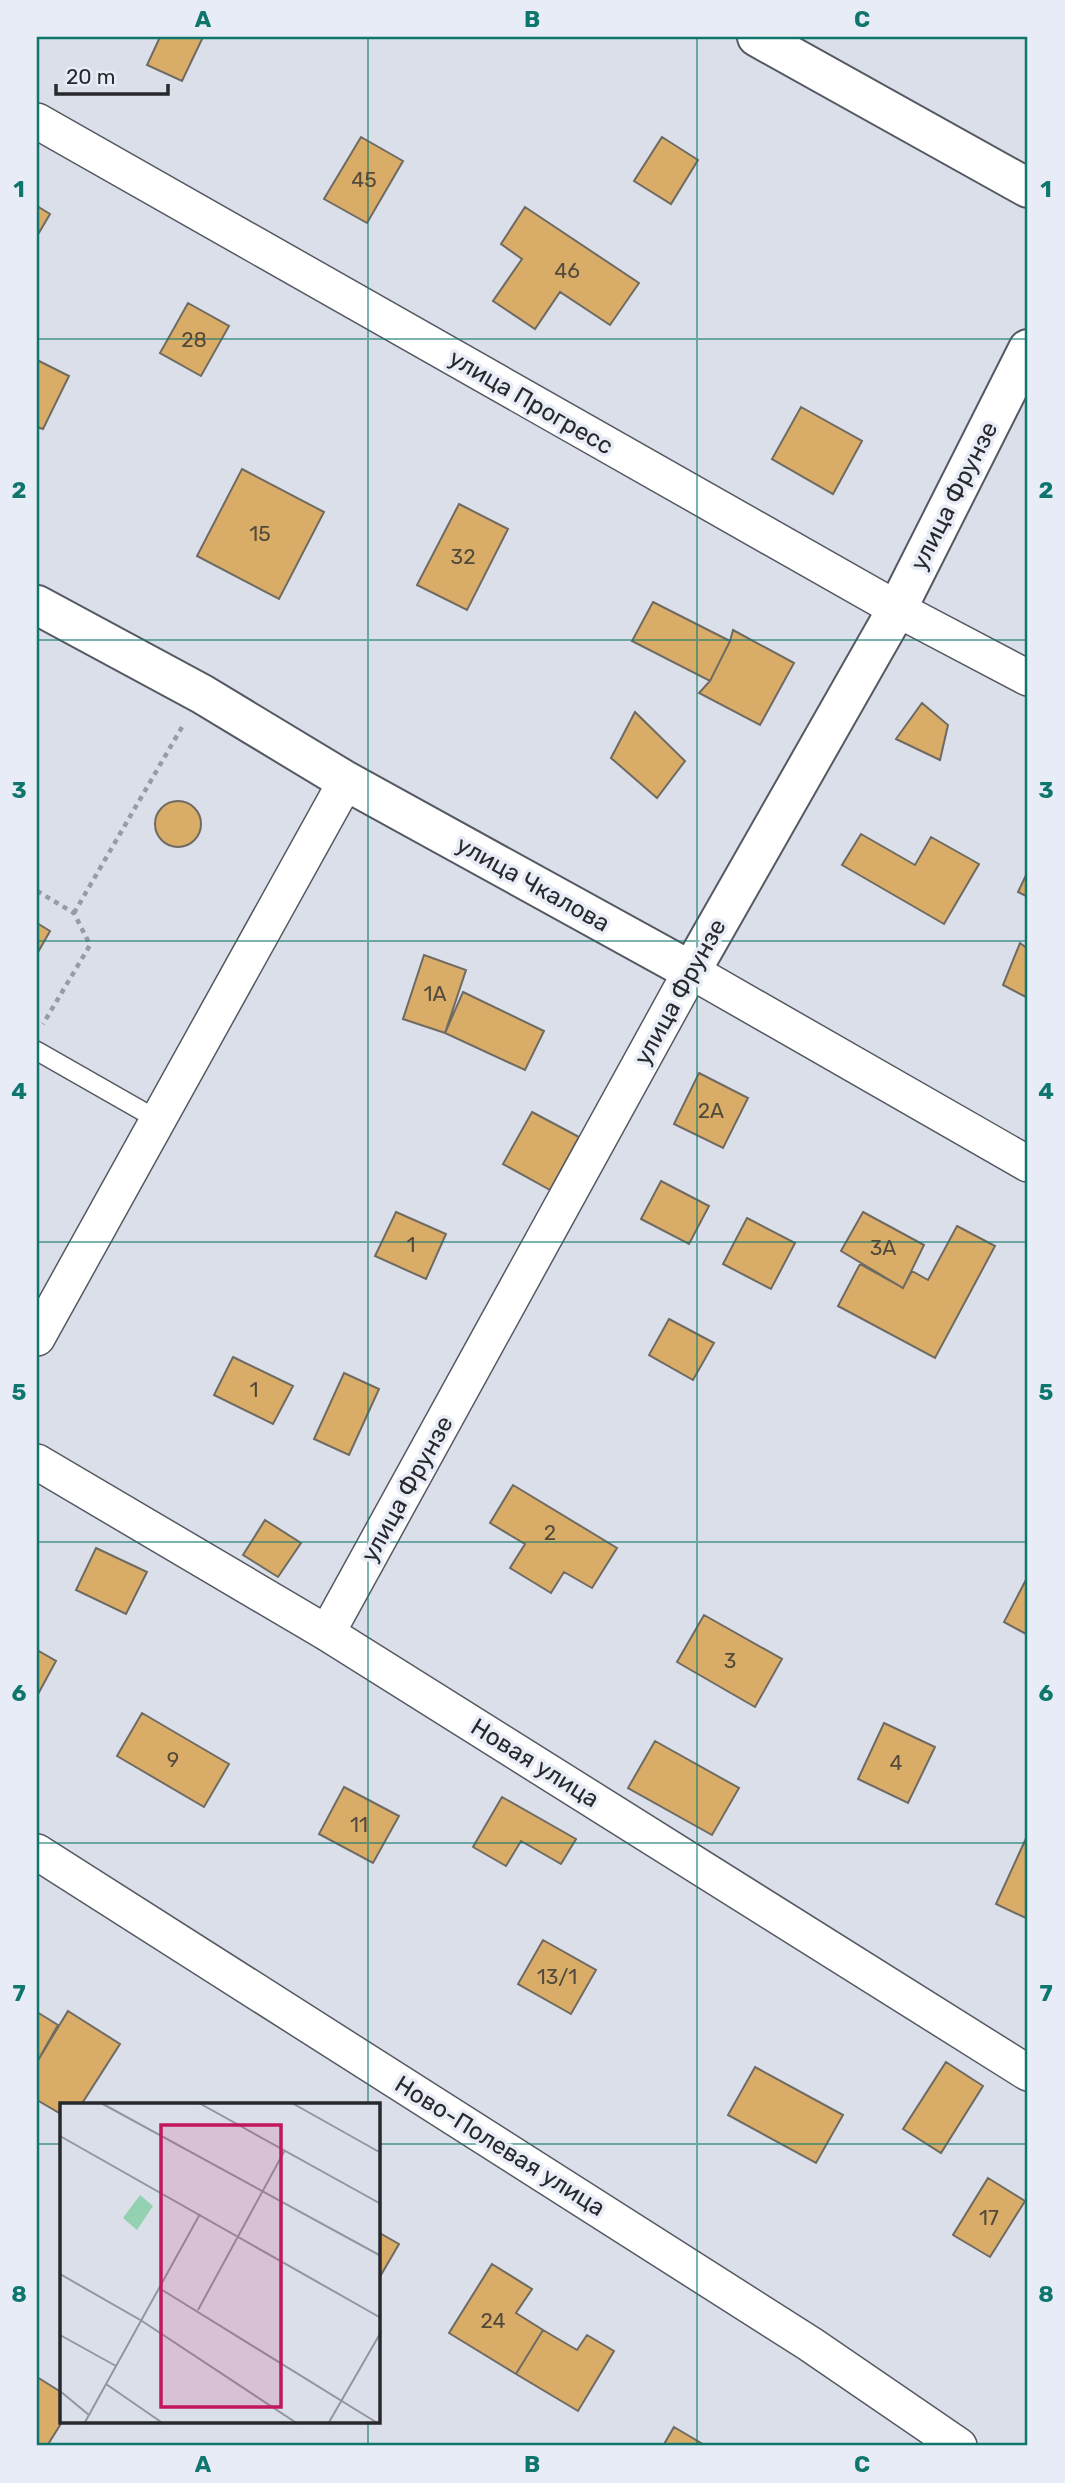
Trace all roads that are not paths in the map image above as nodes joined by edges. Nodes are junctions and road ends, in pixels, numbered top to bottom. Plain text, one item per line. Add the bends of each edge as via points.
1 (757, 37) edge
2 (37, 121) edge
3 (1028, 187) edge
4 (1028, 349) edge
5 (37, 605) edge
6 (897, 609) junction
7 (1028, 678) edge
8 (346, 781) junction
9 (691, 971) junction
10 (37, 1051) edge
11 (158, 1121) junction
12 (1028, 1164) edge
13 (37, 1338) edge
14 (37, 1462) edge
15 (327, 1633) junction
16 (37, 1852) edge
17 (1028, 2073) edge
18 (959, 2446) edge

1 - 3 street
2 - 6 street, улица Прогресс
4 - 6 street, улица Фрунзе
5 - 8 street, улица Чкалова via 202,694
6 - 7 street, улица Прогресс
6 - 9 street, улица Фрунзе
8 - 9 street, улица Чкалова
8 - 11 street
9 - 12 street, улица Чкалова
9 - 15 street, улица Фрунзе
10 - 11 lane
11 - 13 street
14 - 15 street, Новая улица
15 - 17 street, Новая улица
16 - 18 street, Ново-Полевая улица via 810,2344

